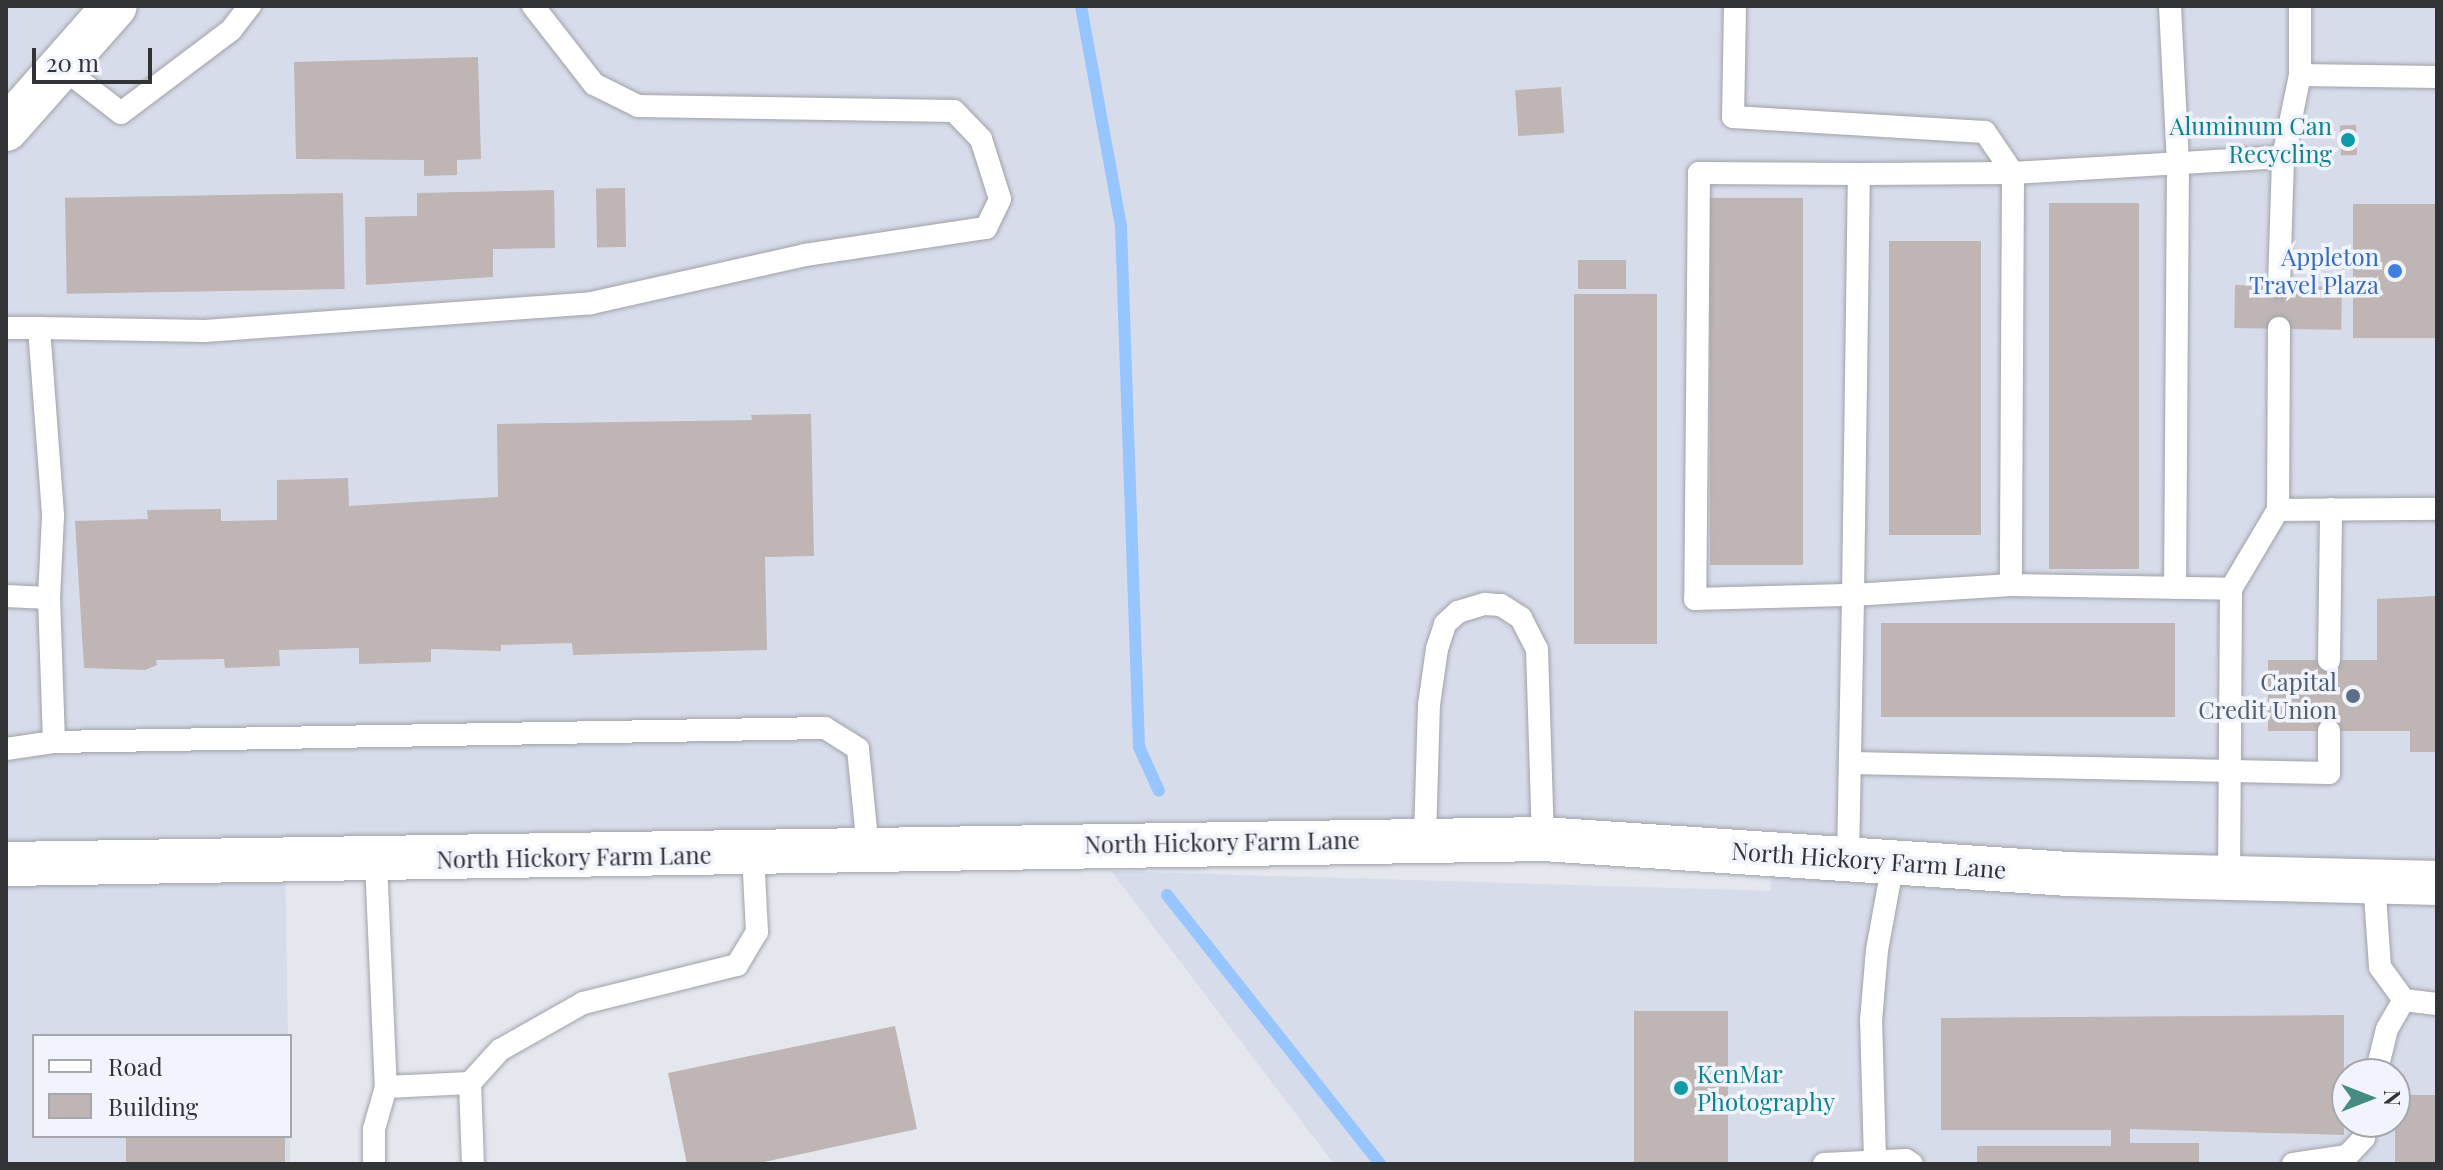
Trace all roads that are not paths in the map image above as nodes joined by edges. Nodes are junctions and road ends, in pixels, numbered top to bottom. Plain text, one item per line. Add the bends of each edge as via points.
1 (115, 6) edge
2 (250, 6) edge
3 (533, 6) edge
4 (1735, 6) edge
5 (2170, 6) edge
6 (2300, 6) edge
7 (59, 65) junction
8 (2300, 75) junction
9 (2437, 77) edge
10 (6, 129) edge
11 (2283, 157) junction
12 (2178, 163) junction
13 (2013, 173) junction
14 (1859, 174) junction
15 (2279, 286) dead end
16 (6, 328) edge
17 (39, 328) junction
18 (2279, 328) dead end
19 (2331, 509) junction
20 (2437, 509) edge
21 (2278, 510) junction
22 (2011, 585) junction
23 (2175, 588) junction
24 (2231, 589) junction
25 (1853, 595) junction
26 (6, 596) edge
27 (49, 598) junction
28 (2329, 660) dead end
29 (2329, 731) dead end
30 (54, 742) junction
31 (6, 749) edge
32 (1850, 763) junction
33 (2227, 773) junction
34 (1425, 838) junction
35 (1543, 839) junction
36 (868, 850) junction
37 (753, 853) junction
38 (1848, 859) junction
39 (376, 862) junction
40 (1893, 863) junction
41 (6, 864) edge
42 (2229, 880) junction
43 (2374, 881) junction
44 (2437, 883) edge
45 (2404, 1000) junction
46 (2437, 1004) edge
47 (2380, 1058) edge
48 (470, 1083) junction
49 (386, 1087) junction
50 (2364, 1138) edge
51 (1875, 1160) junction
52 (374, 1164) edge
53 (473, 1164) edge
54 (1824, 1164) edge
55 (1912, 1164) edge
56 (2293, 1164) edge

1 - 7 street
2 - 7 lane via 231,30 121,113
3 - 17 lane via 594,84 638,106 954,111 981,139 1000,199 986,228 805,255 591,303 205,331
4 - 13 lane via 1733,117 1985,132
5 - 12 lane
6 - 8 lane
7 - 10 street
8 - 9 lane
8 - 11 lane
11 - 12 lane
11 - 15 lane
12 - 13 lane
12 - 23 lane
13 - 14 lane
13 - 22 lane
14 - 25 lane
14 - 25 lane via 1699,173 1695,599
16 - 17 lane
17 - 27 lane via 53,516
18 - 21 lane
19 - 20 lane
19 - 21 lane
19 - 28 lane
21 - 24 lane
22 - 23 lane
22 - 25 lane
23 - 24 lane
24 - 33 lane
25 - 32 lane
26 - 27 lane
27 - 30 lane
29 - 33 lane via 2329,773
30 - 31 lane
30 - 36 lane via 825,728 858,749
32 - 33 lane
32 - 38 lane
33 - 42 lane
34 - 35 street, North Hickory Farm Lane
34 - 35 lane via 1429,705 1437,649 1445,624 1458,612 1485,604 1501,605 1521,618 1537,649
34 - 36 street, North Hickory Farm Lane
35 - 38 street, North Hickory Farm Lane
36 - 37 street, North Hickory Farm Lane
37 - 39 street, North Hickory Farm Lane
37 - 48 lane via 757,932 737,965 583,1003 500,1050
38 - 40 street, North Hickory Farm Lane
39 - 41 street, North Hickory Farm Lane
39 - 49 lane
40 - 42 street, North Hickory Farm Lane
40 - 51 lane via 1871,1021
42 - 43 street, North Hickory Farm Lane
43 - 44 street, North Hickory Farm Lane
43 - 45 lane via 2380,967
45 - 46 lane
45 - 47 lane via 2387,1029
48 - 49 lane
48 - 53 lane
49 - 52 lane via 374,1129
50 - 56 lane via 2347,1156
51 - 54 lane
51 - 55 lane

